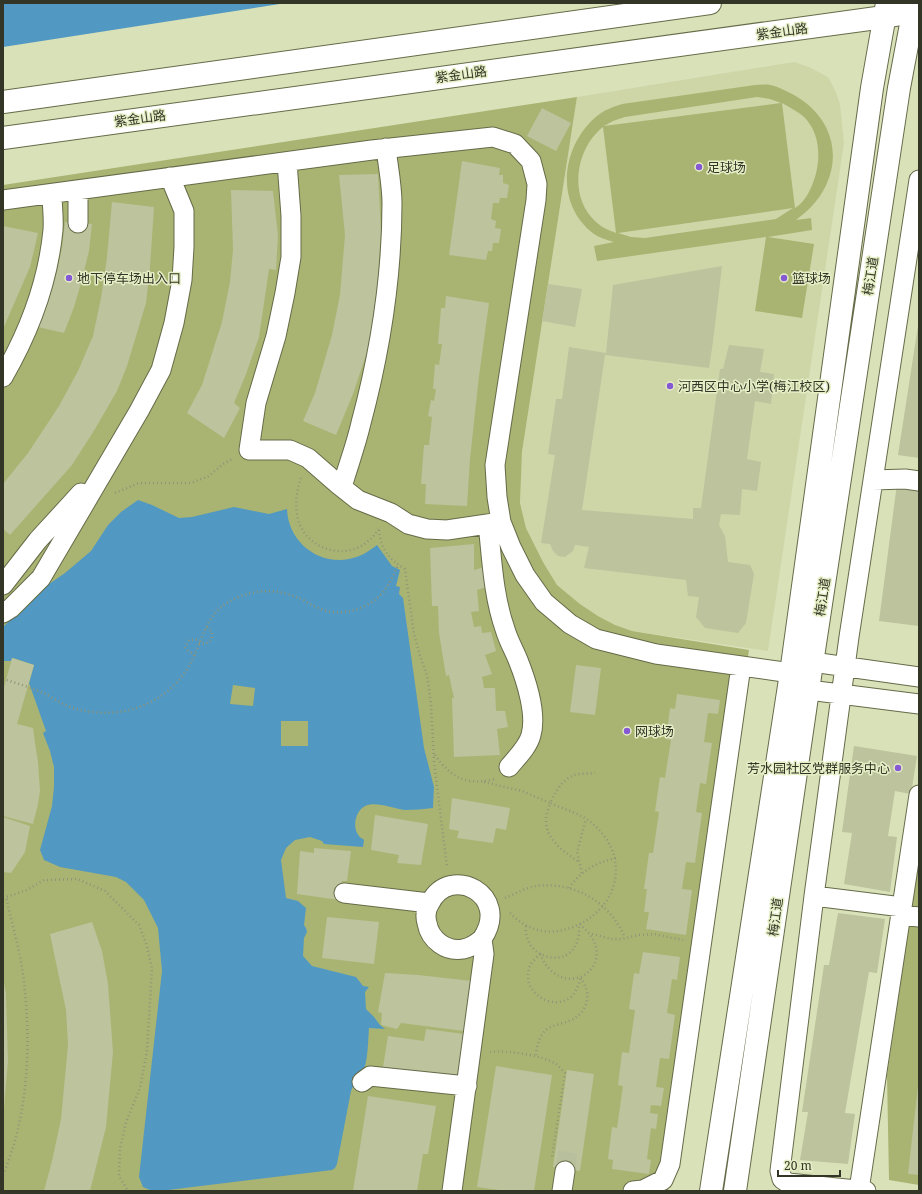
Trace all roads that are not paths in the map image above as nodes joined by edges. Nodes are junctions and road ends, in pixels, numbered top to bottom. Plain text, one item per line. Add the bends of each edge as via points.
1 (710, 3) edge
2 (916, 8) edge
3 (886, 10) edge
4 (3, 102) edge
5 (3, 138) edge
6 (386, 148) junction
7 (287, 162) junction
8 (170, 177) junction
9 (919, 180) edge
10 (78, 190) junction
11 (52, 194) junction
12 (3, 200) edge
13 (78, 223) dead end
14 (3, 377) edge
15 (108, 464) junction
16 (873, 480) junction
17 (919, 481) edge
18 (342, 487) junction
19 (494, 523) junction
20 (3, 585) edge
21 (3, 613) edge
22 (741, 666) junction
23 (845, 666) junction
24 (799, 674) junction
25 (919, 677) edge
26 (841, 694) junction
27 (919, 704) edge
28 (509, 767) road end
29 (919, 794) edge
30 (344, 893) dead end
31 (814, 896) junction
32 (429, 903) junction
33 (907, 913) edge
34 (482, 939) junction
35 (362, 1082) dead end
36 (467, 1086) junction
37 (558, 1166) tunnel mouth
38 (452, 1191) edge
39 (562, 1191) edge
40 (633, 1191) edge
41 (711, 1191) edge
42 (735, 1191) edge
43 (862, 1191) edge

1 - 4 street
2 - 3 street, 紫金山路
2 - 24 street, 梅江道 via 899,88
3 - 5 street, 紫金山路
3 - 24 street, 梅江道 via 872,88
6 - 7 street
6 - 18 street via 392,201 383,317 361,424
6 - 19 street via 493,137 515,144 531,161 537,184 536,200 495,465 497,497
7 - 8 street
7 - 18 street via 291,257 276,336 256,403 249,450 290,450 308,458
8 - 10 street
8 - 15 street via 184,211 182,280 174,323 161,370
9 - 16 street
10 - 11 street
10 - 13 street
11 - 12 street
11 - 14 street via 53,229 45,274 24,338
15 - 20 street via 38,540
15 - 21 street via 40,578
16 - 17 street
16 - 23 street
18 - 19 street via 358,500 390,512 408,524 427,530 447,530
19 - 22 street via 544,602 570,624 596,639 625,647
19 - 28 street via 495,592 505,630 529,697 533,720 531,735 525,748
22 - 24 street
22 - 40 street via 670,1164 663,1180 643,1190
23 - 24 street
23 - 25 street
23 - 26 street
24 - 26 street
24 - 41 street, 梅江道
24 - 42 street, 梅江道
26 - 27 street
26 - 31 street
29 - 33 street
30 - 32 street
31 - 33 street
31 - 43 street via 780,1171 782,1179 788,1183
32 - 34 street via 426,918 428,929 442,945 452,949 463,949 473,946
32 - 34 street via 439,890 449,886 470,886 479,892 493,904 488,930
33 - 43 street
34 - 36 street via 484,954
35 - 36 street via 370,1076
36 - 38 street
37 - 39 street

